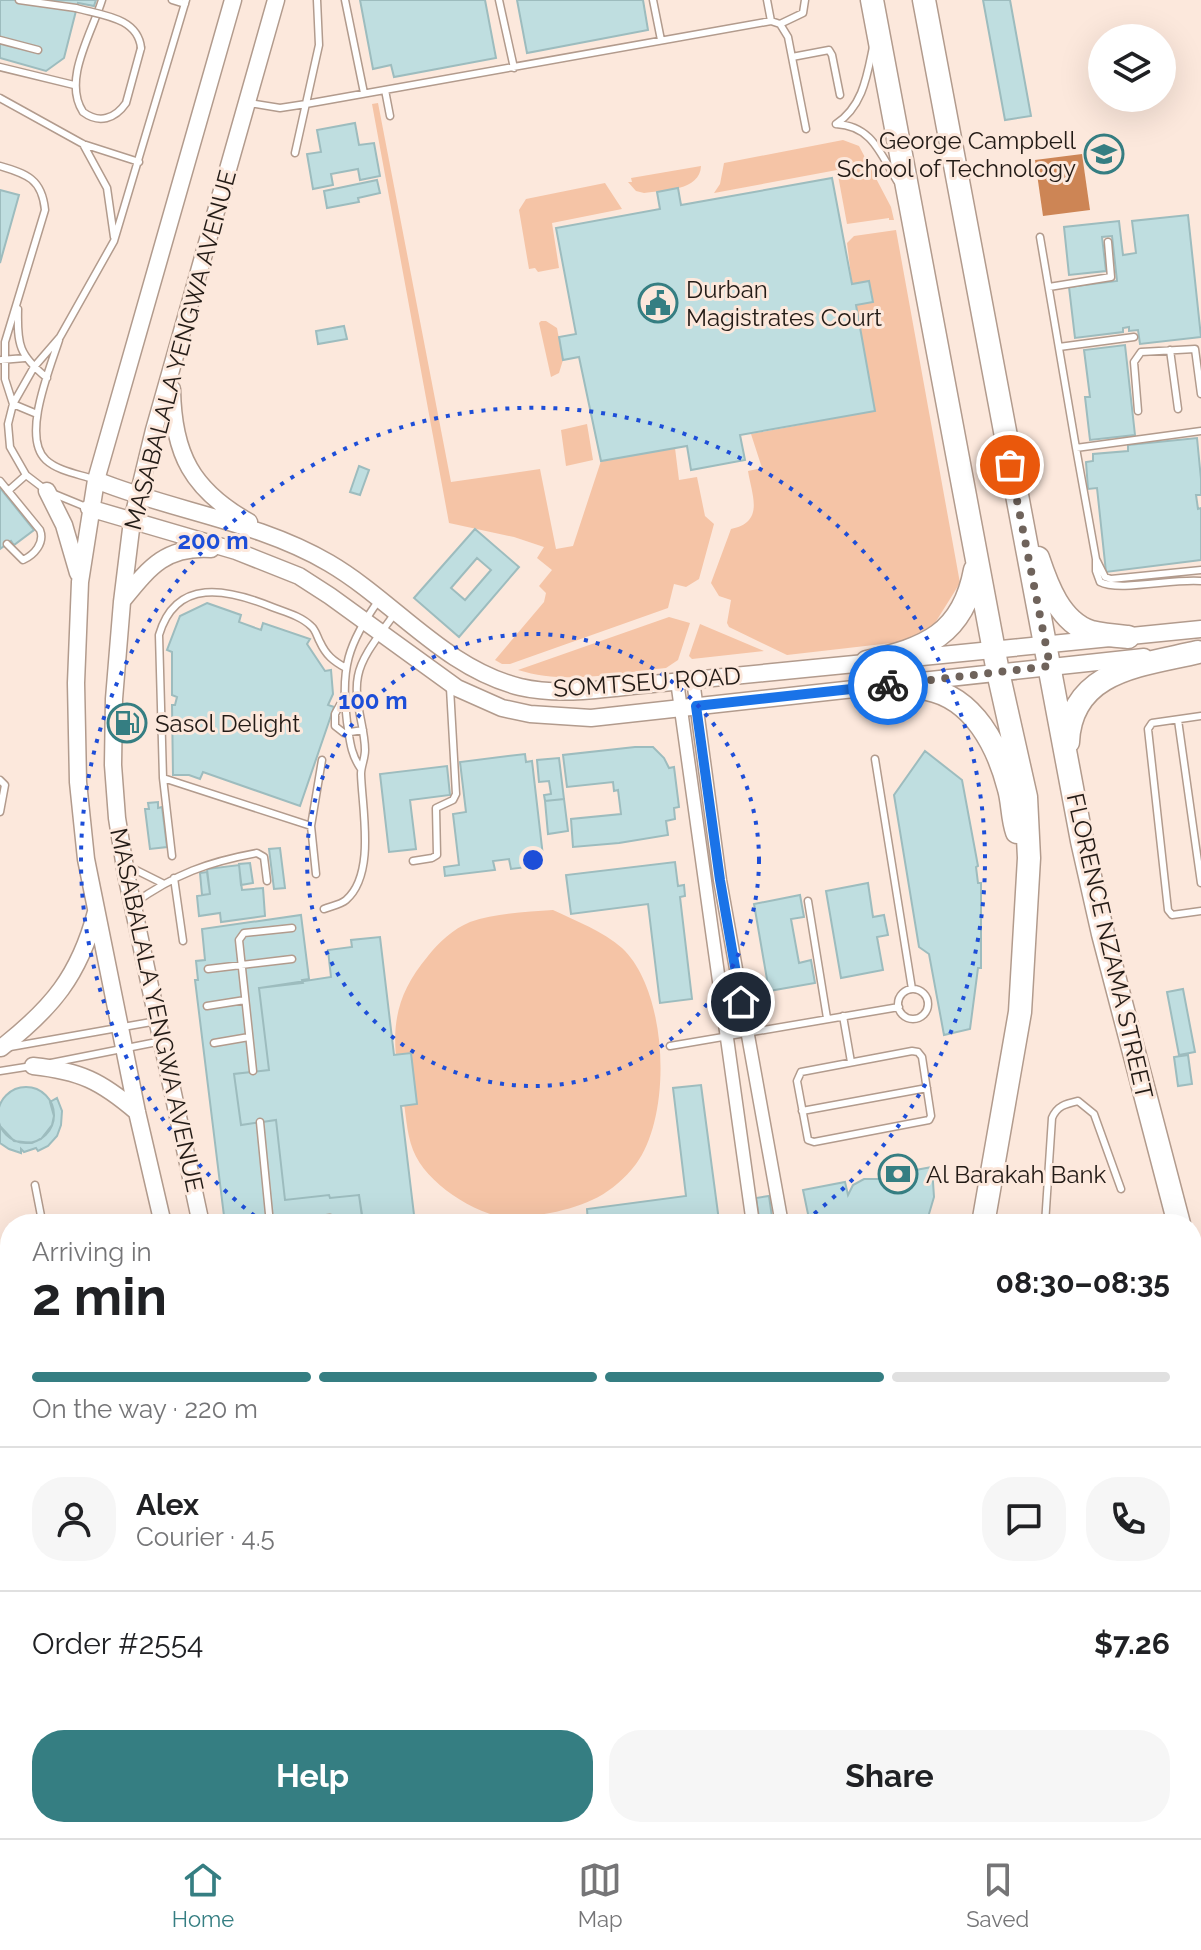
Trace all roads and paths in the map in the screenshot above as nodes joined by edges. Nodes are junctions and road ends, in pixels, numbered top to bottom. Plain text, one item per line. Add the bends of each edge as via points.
1 (19, 0) edge
2 (102, 0) edge
3 (172, 0) edge
4 (233, 0) edge
5 (276, 0) edge
6 (317, 0) edge
7 (345, 0) edge
8 (499, 0) edge
9 (653, 0) edge
10 (767, 0) edge
11 (805, 0) edge
12 (872, 0) edge
13 (924, 0) edge
14 (185, 2) edge
15 (771, 21) junction
16 (780, 24) junction
17 (877, 27) junction
18 (0, 40) edge
19 (661, 40) junction
20 (38, 50) dead end
21 (792, 57) junction
22 (0, 67) edge
23 (514, 68) junction
24 (74, 85) junction
25 (385, 90) junction
26 (364, 93) junction
27 (840, 95) dead end
28 (0, 98) edge
29 (246, 103) junction
30 (306, 104) junction
31 (390, 116) dead end
32 (806, 129) dead end
33 (83, 144) junction
34 (295, 153) dead end
35 (139, 162) junction
36 (0, 166) edge
37 (910, 200) junction
38 (1040, 237) dead end
39 (114, 241) junction
40 (1108, 242) dead end
41 (1049, 287) junction
42 (18, 304) junction
43 (60, 337) junction
44 (1134, 337) dead end
45 (1059, 347) junction
46 (1170, 350) junction
47 (25, 358) junction
48 (2, 360) edge
49 (34, 367) junction
50 (172, 371) junction
51 (2, 378) edge
52 (47, 378) junction
53 (1201, 394) edge
54 (13, 404) junction
55 (1178, 409) dead end
56 (1138, 411) dead end
57 (37, 414) junction
58 (0, 417) edge
59 (10, 418) junction
60 (1201, 431) edge
61 (1076, 448) junction
62 (1010, 465) junction
63 (26, 475) junction
64 (96, 480) junction
65 (0, 481) edge
66 (8, 491) junction
67 (47, 491) junction
68 (138, 497) junction
69 (89, 508) junction
70 (132, 521) junction
71 (273, 536) junction
72 (7, 544) dead end
73 (263, 560) junction
74 (977, 560) junction
75 (1201, 570) edge
76 (80, 578) junction
77 (1160, 578) junction
78 (1201, 581) edge
79 (380, 599) junction
80 (122, 602) junction
81 (396, 612) junction
82 (364, 621) junction
83 (382, 633) junction
84 (1128, 637) junction
85 (1200, 644) edge
86 (1048, 656) junction
87 (867, 662) junction
88 (996, 662) junction
89 (346, 668) junction
90 (685, 680) junction
91 (450, 683) junction
92 (872, 687) junction
93 (344, 697) junction
94 (688, 707) junction
95 (1201, 716) edge
96 (1178, 720) junction
97 (363, 730) junction
98 (349, 733) junction
99 (875, 759) dead end
100 (322, 760) dead end
101 (1067, 760) junction
102 (361, 769) junction
103 (163, 778) junction
104 (0, 780) edge
105 (0, 812) edge
106 (311, 826) junction
107 (172, 856) dead end
108 (1029, 858) junction
109 (413, 861) dead end
110 (125, 864) junction
111 (316, 874) dead end
112 (174, 878) junction
113 (267, 881) dead end
114 (162, 883) junction
115 (1201, 883) edge
116 (808, 901) dead end
117 (133, 904) junction
118 (96, 908) junction
119 (324, 909) dead end
120 (1201, 911) edge
121 (292, 928) dead end
122 (183, 941) dead end
123 (292, 959) dead end
124 (241, 966) junction
125 (208, 969) dead end
126 (912, 989) junction
127 (245, 1000) junction
128 (207, 1006) dead end
129 (899, 1007) junction
130 (843, 1016) junction
131 (827, 1018) junction
132 (157, 1021) junction
133 (121, 1028) junction
134 (746, 1032) junction
135 (727, 1036) junction
136 (249, 1037) junction
137 (162, 1041) junction
138 (214, 1043) dead end
139 (670, 1046) dead end
140 (1, 1048) edge
141 (125, 1048) junction
142 (851, 1062) junction
143 (33, 1066) junction
144 (0, 1071) edge
145 (253, 1071) dead end
146 (927, 1088) junction
147 (802, 1111) junction
148 (137, 1112) junction
149 (260, 1122) dead end
150 (35, 1185) dead end
151 (1121, 1189) dead end
152 (41, 1214) edge
153 (161, 1214) edge
154 (199, 1214) edge
155 (269, 1214) edge
156 (752, 1214) edge
157 (780, 1214) edge
158 (985, 1214) edge
159 (1046, 1214) edge
160 (1176, 1214) edge

1 - 24 lane, bridge via 76,8 134,28 141,41 139,61 126,103 108,119 89,116 79,106
2 - 24 lane
3 - 14 lane
4 - 64 main road, MASABALALA YENGWA AVENUE
5 - 29 main road, MASABALALA YENGWA AVENUE
6 - 30 lane via 319,45
7 - 26 lane
8 - 23 lane
9 - 19 lane
10 - 15 lane
11 - 16 lane via 803,13
12 - 17 highway
13 - 62 highway
14 - 35 lane
15 - 16 lane
15 - 19 lane
16 - 21 lane
17 - 37 highway
17 - 37 lane via 856,106 836,124 867,133
18 - 20 lane
19 - 23 lane
21 - 27 lane via 829,50
21 - 32 lane
22 - 24 lane
23 - 25 lane
25 - 26 lane
25 - 31 lane
26 - 30 lane
28 - 33 lane
29 - 30 lane via 280,108
29 - 50 main road, MASABALALA YENGWA AVENUE
30 - 34 lane
33 - 35 lane
33 - 39 lane via 107,188
35 - 39 lane
36 - 42 lane via 29,177 44,197 45,210
37 - 74 highway
38 - 41 lane
39 - 43 lane
40 - 41 lane via 1111,277
41 - 45 lane
42 - 47 lane via 17,334
42 - 48 lane
43 - 49 lane
43 - 52 lane
44 - 45 lane
45 - 61 lane
46 - 53 lane via 1197,352
46 - 55 lane
46 - 56 lane via 1135,356
47 - 48 lane
47 - 49 lane
48 - 51 lane
49 - 52 lane
49 - 54 lane
50 - 68 main road, MASABALALA YENGWA AVENUE
50 - 71 main road via 175,428 189,469 221,504
51 - 54 lane
52 - 57 lane
54 - 57 lane
54 - 59 lane
57 - 64 lane via 43,458
58 - 59 lane
59 - 63 lane via 10,447
60 - 61 lane
61 - 77 lane via 1096,559 1108,578
62 - 84 highway via 1060,607 1080,628
62 - 86 highway, FLORENCE NZAMA STREET
63 - 66 lane
63 - 67 lane
64 - 68 main road, SOMTSEU ROAD
64 - 69 main road, MASABALALA YENGWA AVENUE
65 - 66 lane
66 - 72 lane via 42,538 23,560
67 - 69 lane
67 - 76 main road
68 - 70 main road, MASABALALA YENGWA AVENUE
68 - 71 main road, SOMTSEU ROAD
69 - 70 main road, SOMTSEU ROAD
69 - 76 main road, MASABALALA YENGWA AVENUE
70 - 73 main road, SOMTSEU ROAD
70 - 80 main road, MASABALALA YENGWA AVENUE
71 - 79 main road, SOMTSEU ROAD via 329,563
73 - 80 main road via 211,549 177,552 151,567
73 - 82 main road, SOMTSEU ROAD via 299,576
74 - 87 highway via 968,600 951,625 906,653
74 - 88 highway
75 - 77 lane
76 - 118 main road, MASABALALA YENGWA AVENUE via 78,782
77 - 78 lane
79 - 81 main road, SOMTSEU ROAD
79 - 82 lane
80 - 110 main road, MASABALALA YENGWA AVENUE via 113,765
81 - 83 lane
81 - 90 main road, SOMTSEU ROAD via 469,667 523,688 576,691
82 - 83 main road, SOMTSEU ROAD
82 - 89 lane
83 - 91 main road, SOMTSEU ROAD
83 - 97 lane via 358,672
84 - 85 main road, SOMTSEU ROAD
84 - 86 main road, SOMTSEU ROAD
85 - 86 main road, SOMTSEU ROAD
85 - 101 highway via 1108,675 1092,686 1073,716
86 - 88 main road, SOMTSEU ROAD
86 - 101 highway, FLORENCE NZAMA STREET
87 - 88 main road, SOMTSEU ROAD
87 - 90 main road, SOMTSEU ROAD
88 - 92 main road, SOMTSEU ROAD
88 - 108 highway via 1026,797
89 - 93 lane
89 - 103 lane via 327,655 311,626 297,617 234,594 194,593 172,607 159,635
90 - 94 street
91 - 94 main road, SOMTSEU ROAD via 502,708 530,714 591,718
91 - 109 lane via 456,794 436,808 437,855
92 - 94 main road, SOMTSEU ROAD
92 - 108 highway via 944,693 976,718 998,759 1015,828
93 - 98 lane
93 - 98 lane via 335,726
94 - 134 street
94 - 135 street
95 - 96 lane
96 - 115 lane
96 - 120 lane via 1152,723 1148,729 1168,910 1172,915
97 - 98 lane
97 - 102 lane
98 - 102 lane via 352,756
99 - 126 lane
100 - 106 lane
101 - 160 highway, FLORENCE NZAMA STREET via 1103,934
102 - 119 lane via 363,870 344,902
103 - 106 lane
103 - 107 lane
104 - 105 lane via 5,785
106 - 111 lane
108 - 158 highway via 1020,1012
110 - 114 lane
110 - 117 main road, MASABALALA YENGWA AVENUE
112 - 113 lane via 199,866 257,853 264,857
112 - 114 lane
112 - 122 lane
114 - 117 lane
116 - 131 lane
117 - 132 main road, MASABALALA YENGWA AVENUE
118 - 133 main road, MASABALALA YENGWA AVENUE
118 - 140 main road via 84,952 65,985 43,1013
121 - 124 lane via 244,933 239,940
123 - 124 lane
124 - 125 lane
124 - 127 lane
126 - 129 lane via 902,995
126 - 129 lane via 927,997 925,1013 909,1018
127 - 128 lane
127 - 136 lane
129 - 130 lane
130 - 131 lane
130 - 142 lane
131 - 134 lane
132 - 133 lane
132 - 137 main road, MASABALALA YENGWA AVENUE
133 - 140 lane
133 - 141 main road, MASABALALA YENGWA AVENUE
134 - 135 lane
134 - 157 street
135 - 139 lane
135 - 156 street
136 - 138 lane
136 - 145 lane
137 - 141 lane
137 - 154 main road, MASABALALA YENGWA AVENUE
141 - 143 lane
141 - 148 main road, MASABALALA YENGWA AVENUE
142 - 146 lane via 918,1052
142 - 147 lane via 801,1072 797,1081
143 - 144 lane
143 - 148 main road via 88,1077
146 - 147 lane
146 - 147 lane via 929,1120 843,1136 808,1140
148 - 153 main road, MASABALALA YENGWA AVENUE
149 - 155 lane
150 - 152 lane
151 - 159 lane via 1094,1114 1078,1101 1066,1104 1052,1118

